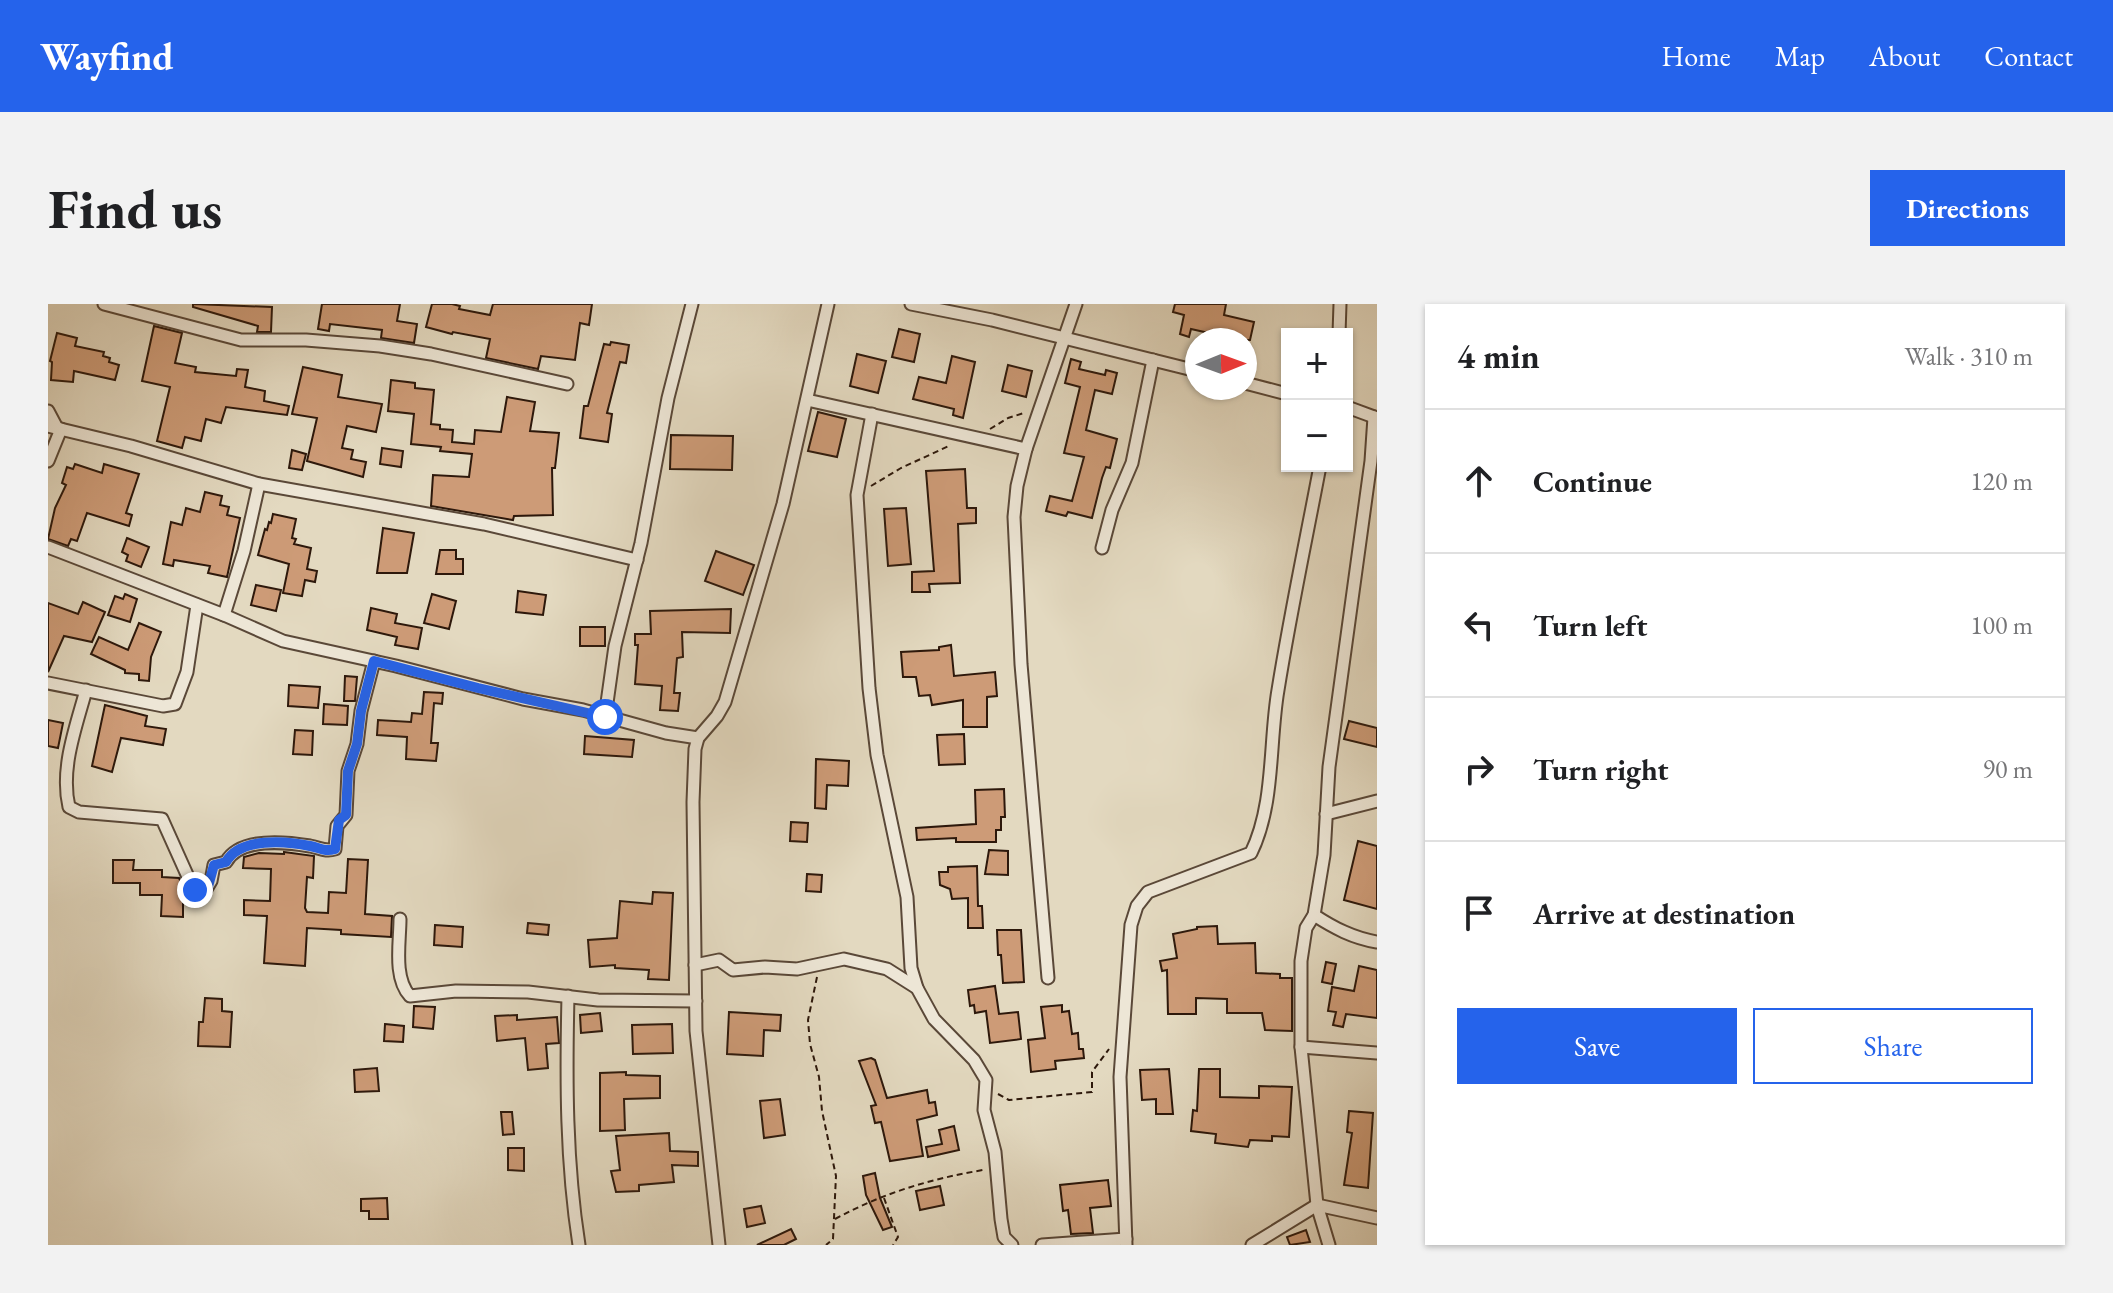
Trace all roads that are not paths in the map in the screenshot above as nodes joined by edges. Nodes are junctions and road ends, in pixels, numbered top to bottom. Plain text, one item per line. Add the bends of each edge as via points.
1 (104, 304) edge
2 (692, 304) edge
3 (828, 304) edge
4 (911, 304) edge
5 (1076, 304) edge
6 (1340, 304) edge
7 (126, 306) edge
8 (1339, 328) edge
9 (1065, 340) junction
10 (1153, 360) junction
11 (1185, 368) edge
12 (567, 384) dead end
13 (1257, 386) edge
14 (1281, 392) edge
15 (807, 400) junction
16 (1353, 409) edge
17 (48, 411) edge
18 (872, 414) junction
19 (1375, 417) edge
20 (56, 428) edge
21 (1026, 449) junction
22 (48, 461) edge
23 (1319, 472) edge
24 (259, 484) junction
25 (48, 547) edge
26 (1102, 548) dead end
27 (637, 560) junction
28 (197, 605) junction
29 (224, 615) junction
30 (374, 661) junction
31 (48, 683) edge
32 (86, 690) junction
33 (605, 717) junction
34 (698, 738) junction
35 (1377, 801) edge
36 (1326, 814) junction
37 (1314, 915) junction
38 (400, 919) dead end
39 (1377, 942) edge
40 (695, 965) junction
41 (1048, 978) dead end
42 (917, 988) junction
43 (568, 996) junction
44 (696, 1001) junction
45 (1301, 1047) junction
46 (1377, 1053) edge
47 (1317, 1205) junction
48 (1377, 1218) edge
49 (1126, 1242) edge
50 (579, 1245) edge
51 (719, 1245) edge
52 (1012, 1245) edge
53 (1042, 1245) edge
54 (1252, 1245) edge
55 (1329, 1245) edge

1 - 7 street
2 - 27 street
3 - 15 street
4 - 9 street
5 - 9 street
6 - 8 street
7 - 12 street via 241,340 380,346
9 - 10 street
9 - 21 street
10 - 11 street
10 - 26 street via 1132,463
13 - 14 street
15 - 18 street
15 - 34 street via 783,504 725,702
16 - 19 street
17 - 20 street
18 - 21 street
18 - 42 street via 857,495 869,688 877,755 903,874
19 - 36 street
20 - 22 street
20 - 24 street
21 - 41 street via 1014,517
23 - 49 street via 1277,692 1257,840 1251,853 1148,892 1131,925 1120,1077
24 - 27 street via 484,524
24 - 29 street
25 - 28 street
27 - 33 street via 615,646
28 - 29 street
28 - 32 street via 187,672 175,704 141,703
29 - 30 street via 283,641
30 - 32 street via 335,849 266,843 238,850 214,865 205,891 193,888 162,819 69,807 70,749
30 - 33 street
31 - 32 street
33 - 34 street
34 - 40 street via 693,802
35 - 36 street
36 - 37 street
37 - 39 street via 1345,933
37 - 45 street via 1306,928 1301,961
38 - 43 street via 400,971 409,995 471,991
40 - 42 street via 719,960 738,971 797,969 844,959 898,974
40 - 44 street
42 - 52 street via 934,1019 986,1080 984,1110 1004,1237
43 - 44 street
43 - 50 street via 568,1129
44 - 51 street
45 - 46 street
45 - 47 street
47 - 48 street
47 - 54 street
47 - 55 street
49 - 53 street

